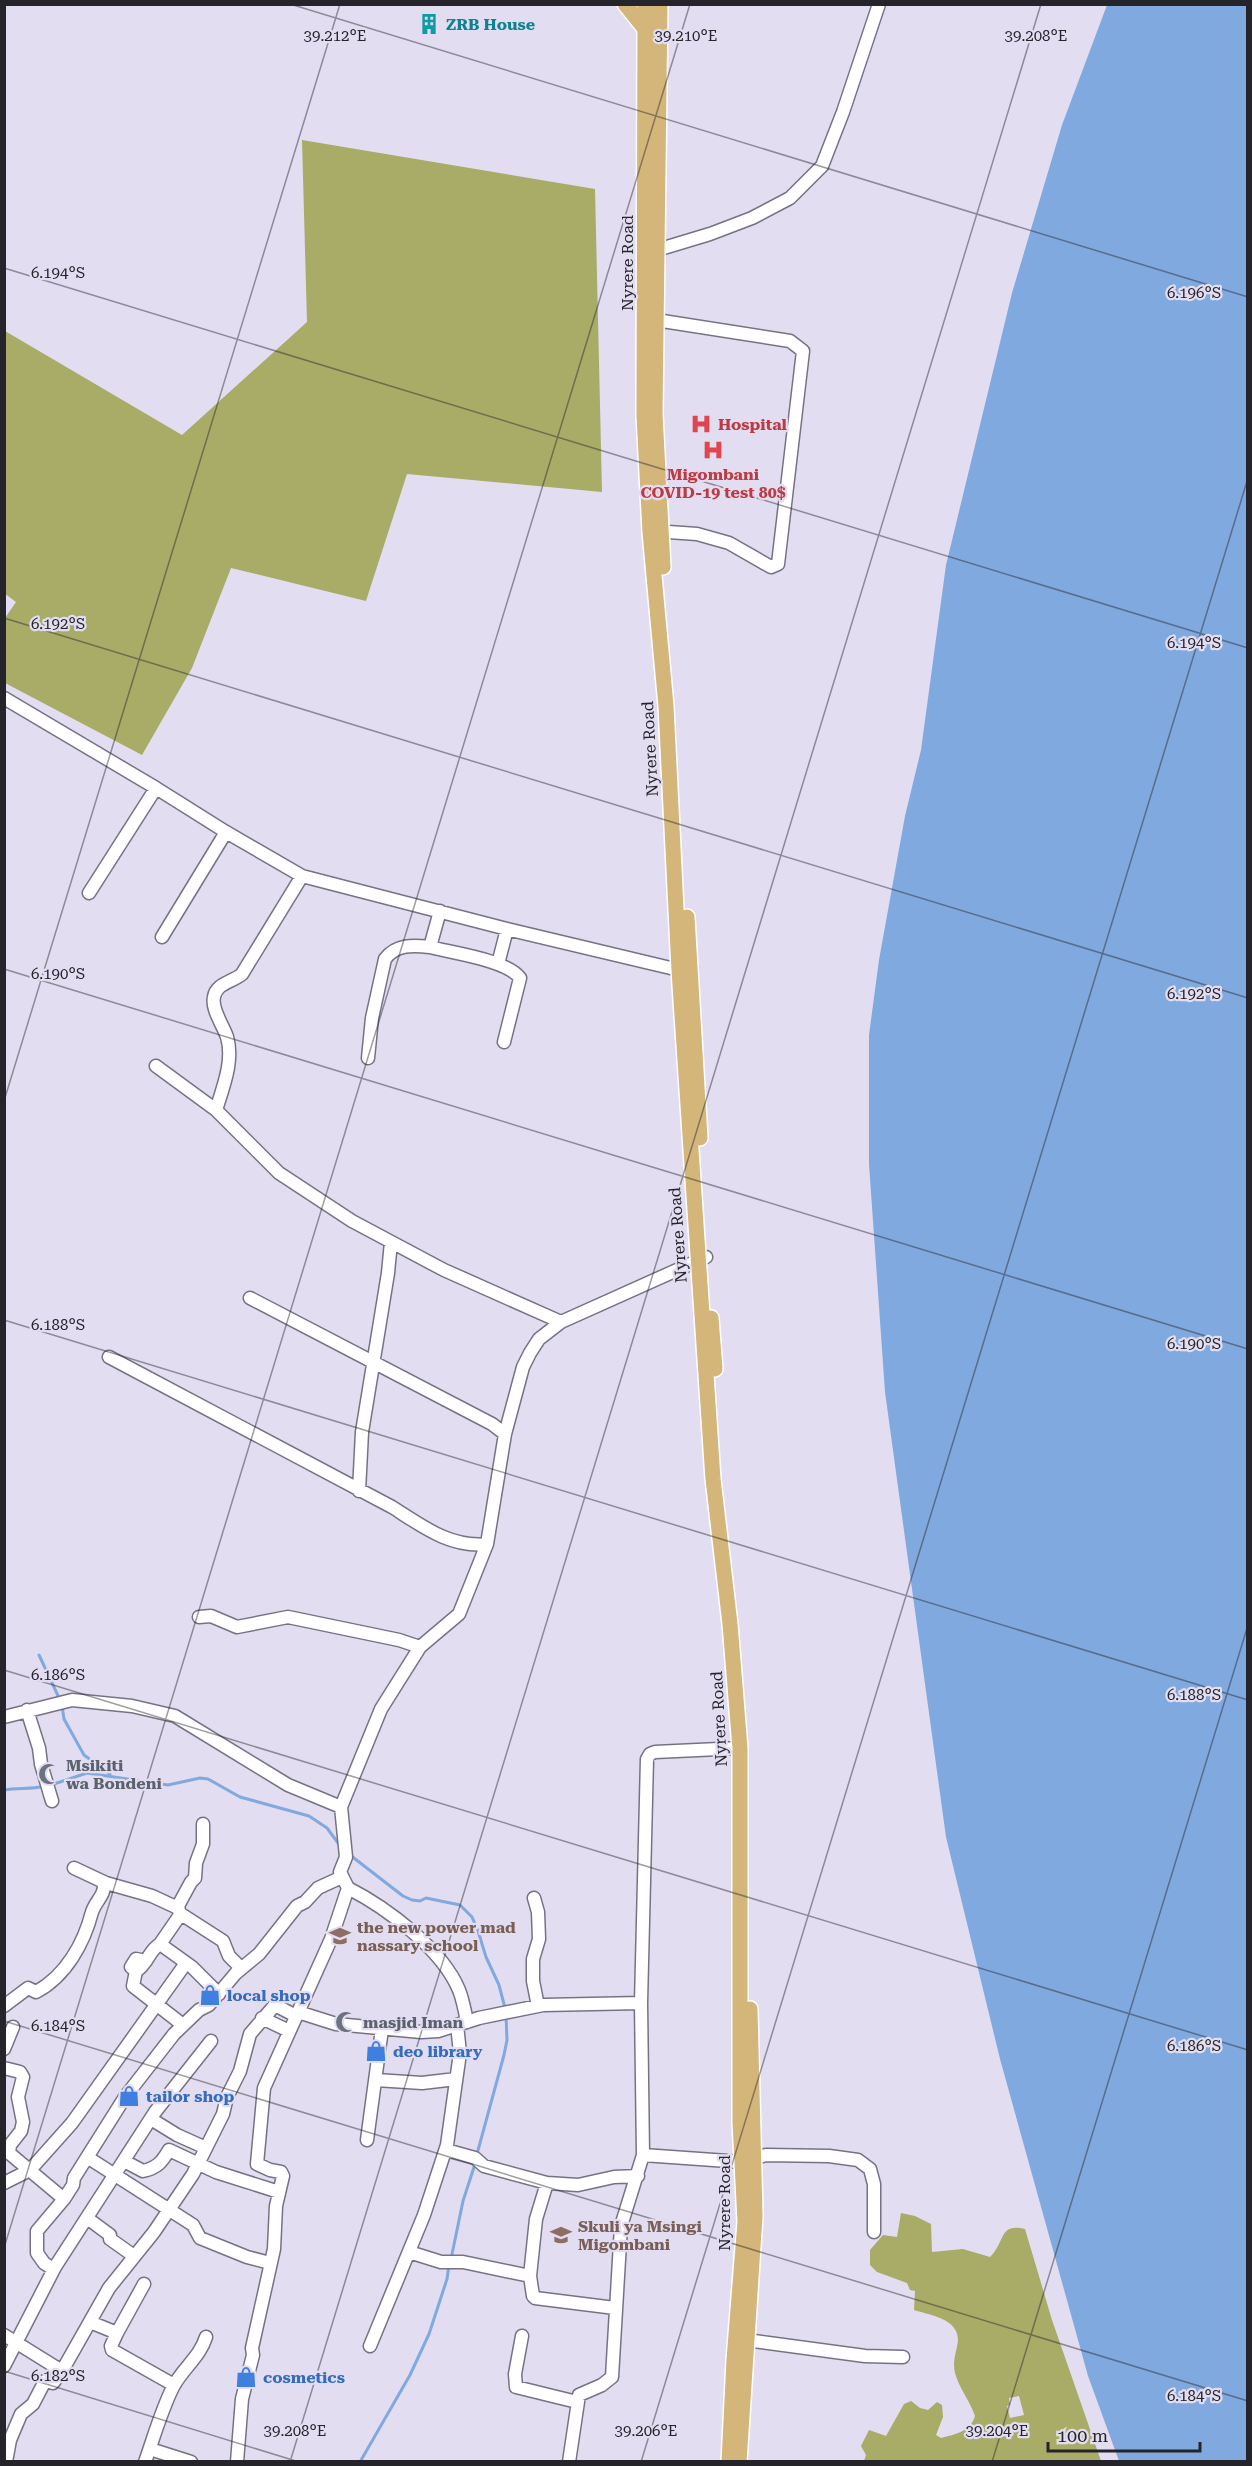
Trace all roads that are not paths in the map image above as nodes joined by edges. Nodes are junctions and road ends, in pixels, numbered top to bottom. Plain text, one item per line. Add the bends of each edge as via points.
1 (625, 4) edge
2 (879, 4) edge
3 (653, 5) edge
4 (645, 29) junction
5 (651, 250) junction
6 (656, 320) junction
7 (655, 531) junction
8 (4, 698) edge
9 (156, 788) junction
10 (226, 832) junction
11 (302, 876) junction
12 (89, 893) dead end
13 (440, 911) junction
14 (507, 929) junction
15 (162, 937) dead end
16 (430, 947) junction
17 (498, 964) junction
18 (679, 970) junction
19 (504, 1042) dead end
20 (368, 1058) dead end
21 (156, 1066) dead end
22 (216, 1110) junction
23 (391, 1242) junction
24 (702, 1259) junction
25 (250, 1298) dead end
26 (561, 1322) junction
27 (109, 1357) dead end
28 (375, 1363) junction
29 (505, 1434) junction
30 (358, 1491) junction
31 (487, 1544) junction
32 (199, 1617) dead end
33 (420, 1647) junction
34 (27, 1710) junction
35 (4, 1717) edge
36 (740, 1748) junction
37 (52, 1801) dead end
38 (341, 1807) junction
39 (203, 1824) dead end
40 (74, 1868) dead end
41 (342, 1877) junction
42 (104, 1882) junction
43 (348, 1888) junction
44 (534, 1898) dead end
45 (179, 1911) junction
46 (160, 1944) junction
47 (186, 1963) junction
48 (241, 1968) junction
49 (219, 1994) junction
50 (156, 2003) junction
51 (641, 2003) junction
52 (4, 2006) edge
53 (538, 2006) junction
54 (297, 2014) junction
55 (262, 2018) junction
56 (462, 2023) junction
57 (183, 2025) junction
58 (13, 2027) dead end
59 (382, 2029) junction
60 (289, 2031) junction
61 (211, 2041) dead end
62 (4, 2049) edge
63 (4, 2068) edge
64 (456, 2079) junction
65 (376, 2080) junction
66 (151, 2120) junction
67 (176, 2134) junction
68 (368, 2140) dead end
69 (206, 2148) junction
70 (170, 2150) junction
71 (446, 2150) junction
72 (643, 2155) junction
73 (87, 2157) junction
74 (124, 2161) junction
75 (748, 2161) junction
76 (198, 2164) junction
77 (30, 2170) junction
78 (115, 2175) junction
79 (638, 2176) junction
80 (4, 2183) edge
81 (547, 2183) junction
82 (279, 2192) junction
83 (64, 2199) junction
84 (170, 2209) junction
85 (87, 2218) junction
86 (874, 2232) dead end
87 (409, 2252) junction
88 (134, 2256) junction
89 (270, 2263) junction
90 (53, 2269) junction
91 (530, 2276) junction
92 (144, 2284) dead end
93 (615, 2308) junction
94 (90, 2322) junction
95 (117, 2333) junction
96 (4, 2335) edge
97 (522, 2336) dead end
98 (207, 2337) dead end
99 (741, 2339) junction
100 (17, 2341) junction
101 (370, 2346) dead end
102 (903, 2357) dead end
103 (4, 2366) edge
104 (62, 2371) junction
105 (174, 2385) junction
106 (577, 2402) junction
107 (9, 2433) edge
108 (148, 2455) edge
109 (170, 2459) edge
110 (6, 2462) edge
111 (191, 2462) edge
112 (237, 2462) edge
113 (569, 2462) edge
114 (729, 2462) edge
115 (739, 2462) edge

1 - 4 main road
2 - 5 street via 822,166 790,198 752,218
3 - 4 main road, Nyrere Road
3 - 5 main road, Nyrere Road
4 - 5 main road, Nyrere Road
5 - 6 main road, Nyrere Road
5 - 7 main road, Nyrere Road via 644,415
6 - 7 main road, Nyrere Road
6 - 7 street via 790,340 803,351 778,564 771,567 729,543 697,534
7 - 18 main road, Nyrere Road
7 - 24 main road, Nyrere Road via 695,1041
8 - 9 street
9 - 10 street
9 - 12 street
10 - 11 street
10 - 15 street
11 - 13 street
11 - 22 street via 242,974 218,988 214,997 228,1039 229,1058
13 - 14 street
13 - 16 street
14 - 17 street
14 - 18 street
16 - 17 street
16 - 20 street via 399,948 385,959
17 - 19 street via 520,978
18 - 24 main road, Nyrere Road
21 - 22 street
22 - 23 street via 279,1173
23 - 26 street
23 - 28 street
24 - 26 street
24 - 36 main road, Nyrere Road via 713,1479
24 - 75 main road, Nyrere Road via 748,1707
25 - 28 street
26 - 29 street via 539,1339 530,1353
27 - 30 street
28 - 29 street
28 - 30 street via 362,1432
29 - 31 street
30 - 31 street via 433,1533 470,1546
31 - 33 street via 459,1614
32 - 33 street via 211,1616 237,1627 288,1617
33 - 38 street via 381,1709
34 - 35 street
34 - 37 street
34 - 38 street via 72,1700 132,1706 175,1716 288,1785
36 - 51 street via 655,1752 647,1759
36 - 75 main road, Nyrere Road
38 - 41 street via 345,1853
39 - 45 street via 195,1878
40 - 42 street
41 - 43 street
41 - 48 street via 318,1888 297,1906 259,1954
42 - 45 street via 152,1896
42 - 52 street via 104,1895 72,1960 46,1986 36,1992 28,1988
43 - 54 street via 331,1939
43 - 56 street via 381,1906 427,1947 458,1988
44 - 53 street via 539,1939 532,1959
45 - 46 street
45 - 48 street via 223,1941 229,1956
46 - 47 street
46 - 50 street via 136,1971 133,1986
47 - 49 street
47 - 50 street
48 - 49 street
49 - 57 street
50 - 57 street
50 - 77 street via 72,2123
51 - 53 street
51 - 72 street
53 - 56 street
54 - 55 street via 275,2005
54 - 59 street via 336,2024
54 - 60 street
55 - 60 street
55 - 69 street via 249,2034 240,2071
56 - 59 street via 438,2031
56 - 64 street
57 - 73 street via 125,2097
58 - 62 street
59 - 65 street
60 - 82 street via 264,2088 257,2157 257,2164 282,2174
61 - 66 street
63 - 77 street via 23,2076 18,2097 23,2122 9,2153
64 - 65 street via 422,2083
64 - 71 street
65 - 68 street
66 - 67 street
66 - 74 street
67 - 69 street
67 - 70 street
69 - 76 street
70 - 74 street via 153,2169 143,2171
70 - 76 street
71 - 81 street via 484,2166
71 - 87 street
72 - 75 street
72 - 79 street
73 - 78 street
73 - 83 street
74 - 78 street
75 - 86 street via 779,2155 858,2160 870,2169 874,2184
75 - 99 main road, Nyrere Road via 755,2234
76 - 82 street
76 - 84 street
77 - 80 street
77 - 83 street
78 - 84 street
78 - 85 street
79 - 81 street via 578,2185
79 - 93 street via 621,2226
81 - 91 street via 536,2219
82 - 89 street
83 - 90 street via 37,2231 37,2253
84 - 88 street
84 - 89 street via 193,2225 200,2238
85 - 88 street
85 - 90 street
87 - 91 street
87 - 101 street
88 - 94 street via 109,2288
89 - 112 street via 242,2399
90 - 100 street
91 - 93 street via 536,2298
92 - 95 street
93 - 106 street via 612,2377 609,2382 579,2394
94 - 95 street
94 - 104 street
95 - 105 street via 112,2350
96 - 100 street
97 - 106 street via 516,2387
98 - 105 street via 201,2352
99 - 102 street via 865,2356
99 - 114 main road, Nyrere Road
99 - 115 main road, Nyrere Road
100 - 103 street
100 - 104 street
104 - 107 street via 53,2383 45,2381 33,2404
105 - 108 street
106 - 113 street
107 - 110 street
108 - 109 street
109 - 111 street

